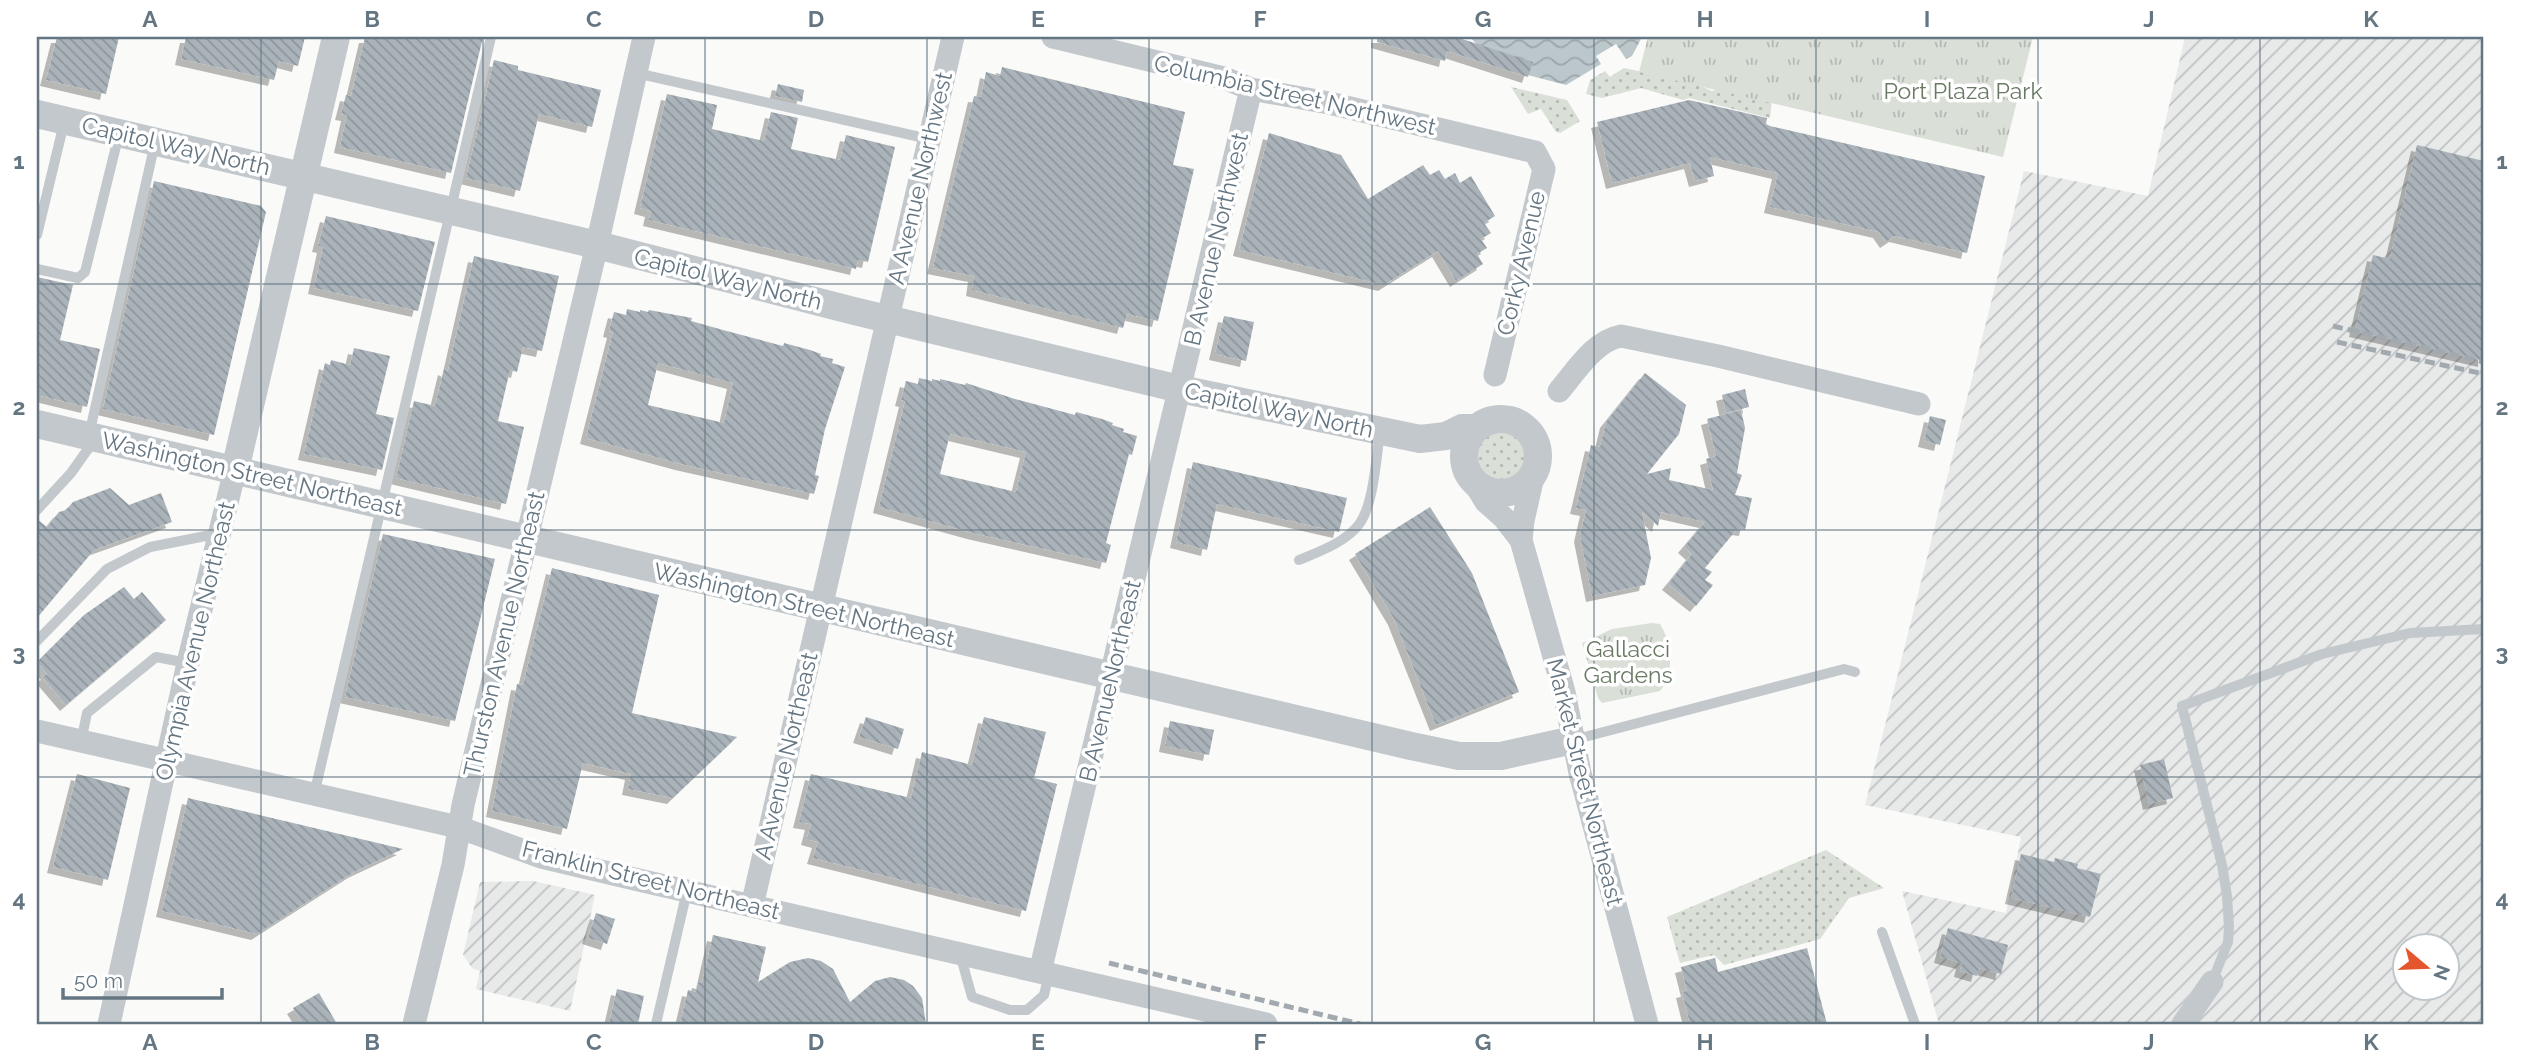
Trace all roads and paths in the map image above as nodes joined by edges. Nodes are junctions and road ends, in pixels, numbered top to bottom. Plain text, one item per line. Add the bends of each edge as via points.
1 (336, 37) edge
2 (491, 37) edge
3 (644, 37) edge
4 (953, 37) edge
5 (1053, 37) edge
6 (636, 73) junction
7 (1251, 89) junction
8 (37, 114) edge
9 (64, 121) junction
10 (120, 132) junction
11 (929, 139) junction
12 (156, 141) junction
13 (1535, 153) joint
14 (304, 176) junction
15 (452, 211) junction
16 (37, 236) edge
17 (597, 246) junction
18 (37, 269) edge
19 (887, 320) junction
20 (1495, 375) dead end
21 (1180, 389) junction
22 (1559, 391) dead end
23 (1919, 404) dead end
24 (37, 424) edge
25 (1476, 428) junction
26 (1380, 430) junction
27 (92, 437) junction
28 (1420, 439) junction
29 (235, 470) junction
30 (1534, 472) junction
31 (1475, 484) junction
32 (383, 505) junction
33 (37, 510) edge
34 (221, 533) junction
35 (526, 538) junction
36 (1521, 540) junction
37 (1299, 560) dead end
38 (819, 610) junction
39 (2484, 629) edge
40 (37, 640) edge
41 (188, 663) junction
42 (1855, 672) dead end
43 (1111, 676) junction
44 (37, 731) edge
45 (1573, 740) junction
46 (81, 742) junction
47 (167, 762) junction
48 (314, 795) junction
49 (458, 827) junction
50 (687, 891) junction
51 (752, 906) junction
52 (1882, 932) dead end
53 (960, 954) junction
54 (1045, 973) junction
55 (2212, 982) joint
56 (108, 1024) edge
57 (414, 1024) edge
58 (656, 1024) edge
59 (1266, 1024) edge
60 (1647, 1024) edge
61 (1915, 1024) edge
62 (2183, 1024) edge

1 - 14 street, Olympia Avenue Northeast
2 - 15 lane
3 - 6 street, Thurston Avenue Northeast
4 - 11 street, A Avenue Northwest
5 - 7 street, Columbia Street Northwest via 1224,78
6 - 11 lane
6 - 17 street, Thurston Avenue Northeast
7 - 13 street, Columbia Street Northwest
7 - 21 street, B Avenue Northwest
8 - 9 street, Capitol Way North
9 - 10 street, Capitol Way North
9 - 16 lane
10 - 12 street, Capitol Way North
10 - 18 lane via 85,272 78,278
11 - 19 street, A Avenue Northwest
12 - 14 street, Capitol Way North
12 - 27 lane
13 - 20 street, Corky Avenue via 1544,170
14 - 15 street, Capitol Way North
14 - 29 street, Olympia Avenue Northeast
15 - 17 street, Capitol Way North
15 - 32 lane
17 - 19 street, Capitol Way North
17 - 35 street, Thurston Avenue Northeast
19 - 21 street, Capitol Way North
19 - 38 street, A Avenue Northeast
21 - 26 street, Capitol Way North
21 - 43 street, B AvenueNortheast
22 - 23 street via 1596,348 1621,336
24 - 27 street, Washington Street Northeast
25 - 28 street, Capitol Way North
25 - 30 street via 1498,419 1521,425 1538,451
25 - 31 street via 1463,456
26 - 28 street, Capitol Way North
26 - 37 lane via 1360,523 1335,543
27 - 29 street, Washington Street Northeast
27 - 33 lane via 71,473
28 - 31 street, Capitol Way North
29 - 32 street, Washington Street Northeast
29 - 34 street, Olympia Avenue Northeast
30 - 31 street via 1513,492 1493,493
30 - 36 street, Market Street Northeast
31 - 36 street, Market Street Northeast
32 - 35 street, Washington Street Northeast
32 - 48 lane
34 - 40 lane via 150,547 107,569
34 - 41 street, Olympia Avenue Northeast
35 - 38 street, Washington Street Northeast
35 - 49 street, Thurston Avenue Northeast
36 - 45 street, Market Street Northeast
38 - 43 street, Washington Street Northeast
38 - 51 street, A Avenue Northeast
39 - 55 lane via 2410,633 2322,654 2182,706 2227,896 2228,942
41 - 46 lane via 156,657 87,713
41 - 47 street, Olympia Avenue Northeast
42 - 45 lane via 1844,669
43 - 45 street, Washington Street Northeast via 1459,756 1502,756
43 - 54 street, B AvenueNortheast
44 - 46 street, Franklin Street Northeast
45 - 60 street, Market Street Northeast
46 - 47 street, Franklin Street Northeast
47 - 48 street, Franklin Street Northeast
47 - 56 street, Olympia Avenue Northeast
48 - 49 street, Franklin Street Northeast
49 - 50 street, Franklin Street Northeast via 541,857
49 - 57 street, Thurston Avenue Northeast
50 - 51 street, Franklin Street Northeast
50 - 58 lane
51 - 53 street, Franklin Street Northeast
52 - 61 lane
53 - 54 street, Franklin Street Northeast
53 - 54 lane via 972,997 1010,1010 1027,1010 1045,995
54 - 59 street, Franklin Street Northeast
55 - 62 street

